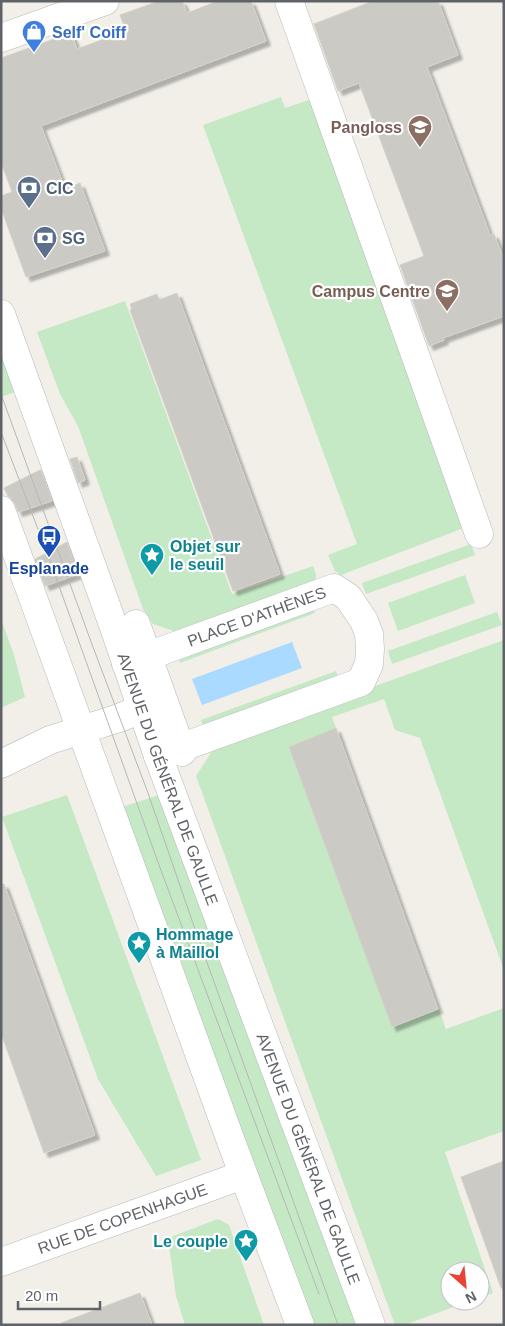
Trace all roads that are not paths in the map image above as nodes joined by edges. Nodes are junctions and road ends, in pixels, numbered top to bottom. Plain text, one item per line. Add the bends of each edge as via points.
1 (105, 1) edge
2 (289, 1) edge
3 (1, 38) edge
4 (1, 314) edge
5 (1, 510) edge
6 (479, 534) dead end
7 (136, 624) dead end
8 (137, 660) junction
9 (141, 709) junction
10 (81, 730) junction
11 (174, 752) junction
12 (1, 764) edge
13 (243, 1175) junction
14 (1, 1262) edge
15 (300, 1325) edge
16 (371, 1325) edge

1 - 3 street
2 - 6 street
4 - 8 street, AVENUE DU GÉNÉRAL DE GAULLE via 116,633
5 - 10 street
7 - 8 street
8 - 9 street, AVENUE DU GÉNÉRAL DE GAULLE
8 - 11 street
8 - 11 street, PLACE D'ATHÈNES via 334,588 348,597 364,620 370,649 361,682
9 - 10 street
9 - 11 street, AVENUE DU GÉNÉRAL DE GAULLE
10 - 12 street via 50,740
10 - 13 street
11 - 16 street, AVENUE DU GÉNÉRAL DE GAULLE
13 - 14 street, RUE DE COPENHAGUE
13 - 15 street

